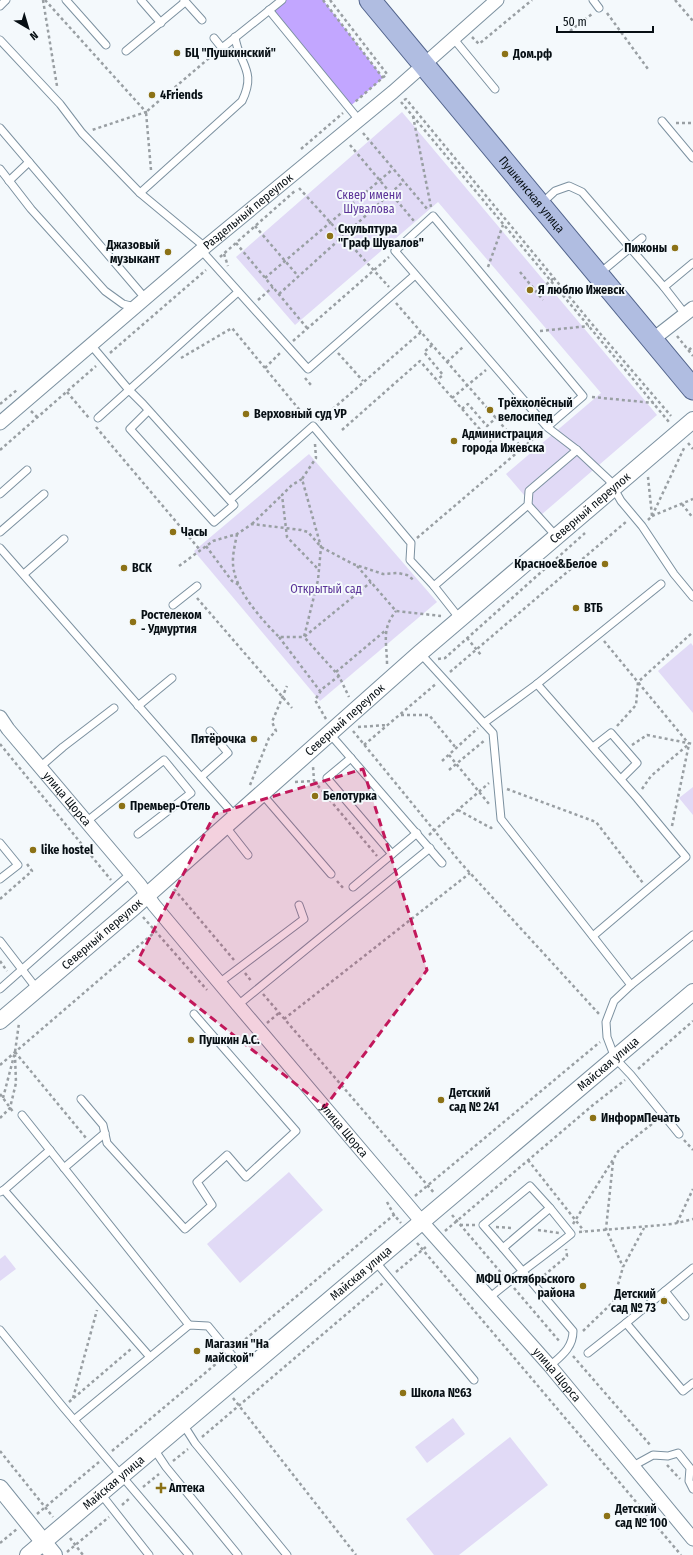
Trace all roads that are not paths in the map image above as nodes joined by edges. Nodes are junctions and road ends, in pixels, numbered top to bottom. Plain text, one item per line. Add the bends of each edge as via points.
1 (6, 0) edge
2 (66, 0) edge
3 (141, 0) edge
4 (282, 0) edge
5 (370, 0) edge
6 (497, 0) edge
7 (593, 0) edge
8 (184, 1) edge
9 (0, 6) edge
10 (599, 8) road end
11 (268, 10) junction
12 (202, 20) dead end
13 (161, 23) junction
14 (235, 37) junction
15 (214, 38) dead end
16 (0, 40) edge
17 (456, 41) junction
18 (106, 45) dead end
19 (126, 51) dead end
20 (423, 64) junction
21 (495, 89) dead end
22 (359, 120) junction
23 (663, 122) road end
24 (0, 128) edge
25 (693, 158) edge
26 (29, 162) junction
27 (0, 170) edge
28 (9, 181) junction
29 (140, 193) junction
30 (540, 205) junction
31 (642, 238) dead end
32 (630, 248) junction
33 (203, 249) junction
34 (693, 263) edge
35 (598, 275) junction
36 (415, 276) junction
37 (664, 287) junction
38 (238, 292) junction
39 (145, 298) junction
40 (135, 307) junction
41 (689, 311) edge
42 (652, 340) junction
43 (91, 345) junction
44 (693, 389) edge
45 (129, 390) junction
46 (148, 411) junction
47 (98, 418) dead end
48 (693, 420) edge
49 (0, 423) edge
50 (547, 427) junction
51 (577, 450) junction
52 (28, 470) dead end
53 (614, 488) junction
54 (0, 494) edge
55 (44, 494) dead end
56 (230, 500) junction
57 (528, 506) junction
58 (0, 532) edge
59 (556, 536) junction
60 (64, 539) dead end
61 (0, 548) edge
62 (24, 574) junction
63 (661, 584) dead end
64 (197, 586) dead end
65 (434, 586) junction
66 (693, 597) edge
67 (173, 605) dead end
68 (453, 617) junction
69 (420, 653) junction
70 (172, 678) dead end
71 (537, 684) junction
72 (138, 706) junction
73 (114, 708) dead end
74 (0, 718) edge
75 (484, 723) junction
76 (328, 726) junction
77 (210, 731) dead end
78 (4, 732) edge
79 (593, 747) junction
80 (351, 758) junction
81 (40, 768) junction
82 (201, 777) junction
83 (621, 779) junction
84 (256, 790) junction
85 (86, 822) junction
86 (231, 822) junction
87 (417, 833) junction
88 (138, 834) dead end
89 (0, 843) edge
90 (430, 848) junction
91 (392, 854) junction
92 (248, 855) dead end
93 (442, 863) dead end
94 (130, 874) junction
95 (331, 874) road end
96 (0, 879) edge
97 (353, 887) road end
98 (147, 896) junction
99 (299, 906) dead end
100 (693, 935) edge
101 (593, 936) junction
102 (0, 941) edge
103 (22, 969) junction
104 (220, 983) junction
105 (631, 984) junction
106 (0, 989) edge
107 (37, 989) junction
108 (693, 992) edge
109 (238, 1005) junction
110 (194, 1014) dead end
111 (0, 1021) edge
112 (615, 1058) junction
113 (81, 1099) dead end
114 (19, 1116) road end
115 (105, 1132) junction
116 (679, 1134) dead end
117 (50, 1150) junction
118 (64, 1168) junction
119 (2, 1191) edge
120 (550, 1208) junction
121 (422, 1222) junction
122 (503, 1248) junction
123 (375, 1261) junction
124 (693, 1268) edge
125 (523, 1272) junction
126 (665, 1291) junction
127 (489, 1298) junction
128 (684, 1316) dead end
129 (626, 1323) junction
130 (189, 1325) junction
131 (0, 1330) edge
132 (588, 1353) dead end
133 (150, 1357) junction
134 (550, 1366) junction
135 (246, 1371) junction
136 (474, 1380) dead end
137 (693, 1383) edge
138 (74, 1420) junction
139 (183, 1424) junction
140 (154, 1449) junction
141 (633, 1466) junction
142 (121, 1477) junction
143 (0, 1488) edge
144 (693, 1489) edge
145 (100, 1494) junction
146 (693, 1538) edge
147 (44, 1542) junction
148 (28, 1555) edge
149 (54, 1555) edge
150 (149, 1555) edge
151 (189, 1555) edge
152 (238, 1555) edge
153 (287, 1555) edge

1 - 9 lane
2 - 18 lane
3 - 13 lane
4 - 11 lane
5 - 20 main road, Пушкинская улица
6 - 17 street, Раздельный переулок
7 - 10 lane
8 - 12 lane
8 - 13 lane
11 - 14 lane
11 - 22 lane
13 - 19 lane
14 - 15 lane via 222,48
14 - 29 lane via 249,76 248,90 242,101
16 - 29 lane via 60,104 82,133
17 - 20 street, Раздельный переулок
17 - 21 lane
20 - 22 street, Раздельный переулок
20 - 30 main road, Пушкинская улица
22 - 33 street, Раздельный переулок
23 - 25 lane
24 - 26 lane
26 - 28 lane
26 - 39 lane
27 - 28 lane
28 - 40 lane via 30,209 105,292 124,304
29 - 33 lane
30 - 32 lane via 555,191 568,186 582,192
30 - 35 main road, Пушкинская улица
31 - 32 lane
32 - 35 lane
32 - 37 lane
33 - 38 lane
33 - 39 street, Раздельный переулок
34 - 37 lane
35 - 42 main road, Пушкинская улица
36 - 38 lane via 308,369 284,349
36 - 50 lane
36 - 50 lane via 395,251 433,216 583,396
37 - 41 lane
38 - 45 lane
39 - 40 street, Раздельный переулок
40 - 43 street, Раздельный переулок
41 - 42 street
42 - 44 main road, Пушкинская улица
43 - 45 lane
43 - 49 street, Раздельный переулок
45 - 46 lane
45 - 47 lane
46 - 56 lane
46 - 56 lane via 130,429 214,522 234,505
48 - 53 street, Северный переулок
50 - 51 lane
51 - 53 lane
51 - 57 lane via 529,491
52 - 54 lane
53 - 59 street, Северный переулок
53 - 66 lane
55 - 58 lane
56 - 65 lane via 313,426 411,543 410,560
57 - 59 lane
57 - 65 lane
59 - 68 street, Северный переулок
60 - 62 lane
61 - 62 lane
62 - 72 lane
63 - 71 lane
64 - 67 lane
65 - 68 lane
68 - 69 street, Северный переулок
69 - 75 lane
69 - 76 street, Северный переулок
70 - 72 lane
71 - 75 lane
71 - 79 lane
72 - 82 lane
73 - 81 lane
74 - 78 street, улица Щорса
75 - 101 lane via 493,733 501,819
76 - 80 lane
76 - 84 street, Северный переулок
77 - 82 lane via 228,753
78 - 81 street, улица Щорса
79 - 83 lane
79 - 83 lane via 611,733 637,763
80 - 87 lane
80 - 91 lane via 327,778
81 - 85 street, улица Щорса
82 - 86 lane
83 - 101 lane via 686,857
84 - 86 street, Северный переулок
84 - 95 lane
85 - 88 lane via 164,760 191,793
85 - 94 street, улица Щорса
86 - 92 lane
86 - 98 street, Северный переулок
87 - 90 lane
87 - 91 lane
89 - 96 lane via 18,865
90 - 93 lane
90 - 109 lane
91 - 97 lane
94 - 98 street, улица Щорса
94 - 103 lane
98 - 104 street, улица Щорса
98 - 107 street, Северный переулок
99 - 104 lane via 304,919
100 - 105 lane
101 - 105 lane
102 - 103 lane
103 - 106 lane
103 - 107 lane
104 - 109 street, улица Щорса
105 - 112 lane via 614,1001 606,1022 607,1036
107 - 111 street, Северный переулок
108 - 112 street, Майская улица
109 - 121 street, улица Щорса
110 - 115 lane via 296,1131 246,1177 227,1155 222,1159 197,1182 212,1205 185,1229 107,1142
112 - 116 lane
112 - 121 street, Майская улица
113 - 115 lane via 103,1125
114 - 117 lane
115 - 118 lane
117 - 118 lane
117 - 119 lane
118 - 130 lane
119 - 133 lane
120 - 122 lane
120 - 122 lane via 530,1186 524,1191 483,1226
120 - 125 lane via 571,1234
121 - 123 street, Майская улица
121 - 127 street, улица Щорса
122 - 125 lane
123 - 135 street, Майская улица
123 - 136 lane
124 - 126 lane
125 - 127 lane
125 - 134 lane via 573,1331 569,1347
126 - 128 lane
126 - 129 lane
127 - 134 street, улица Щорса
129 - 132 lane
129 - 137 lane via 683,1391
130 - 133 lane
130 - 135 lane via 208,1326
131 - 138 lane
133 - 138 lane
134 - 141 street, улица Щорса
135 - 139 street, Майская улица
138 - 142 lane
139 - 140 street, Майская улица
139 - 153 lane
140 - 142 street, Майская улица
140 - 152 lane
141 - 144 lane via 653,1455 668,1456 678,1453 690,1468 689,1481
141 - 146 street, улица Щорса
142 - 145 street, Майская улица
142 - 151 lane
143 - 147 street
145 - 147 street, Майская улица
145 - 150 lane
147 - 148 street, Майская улица
147 - 149 street

